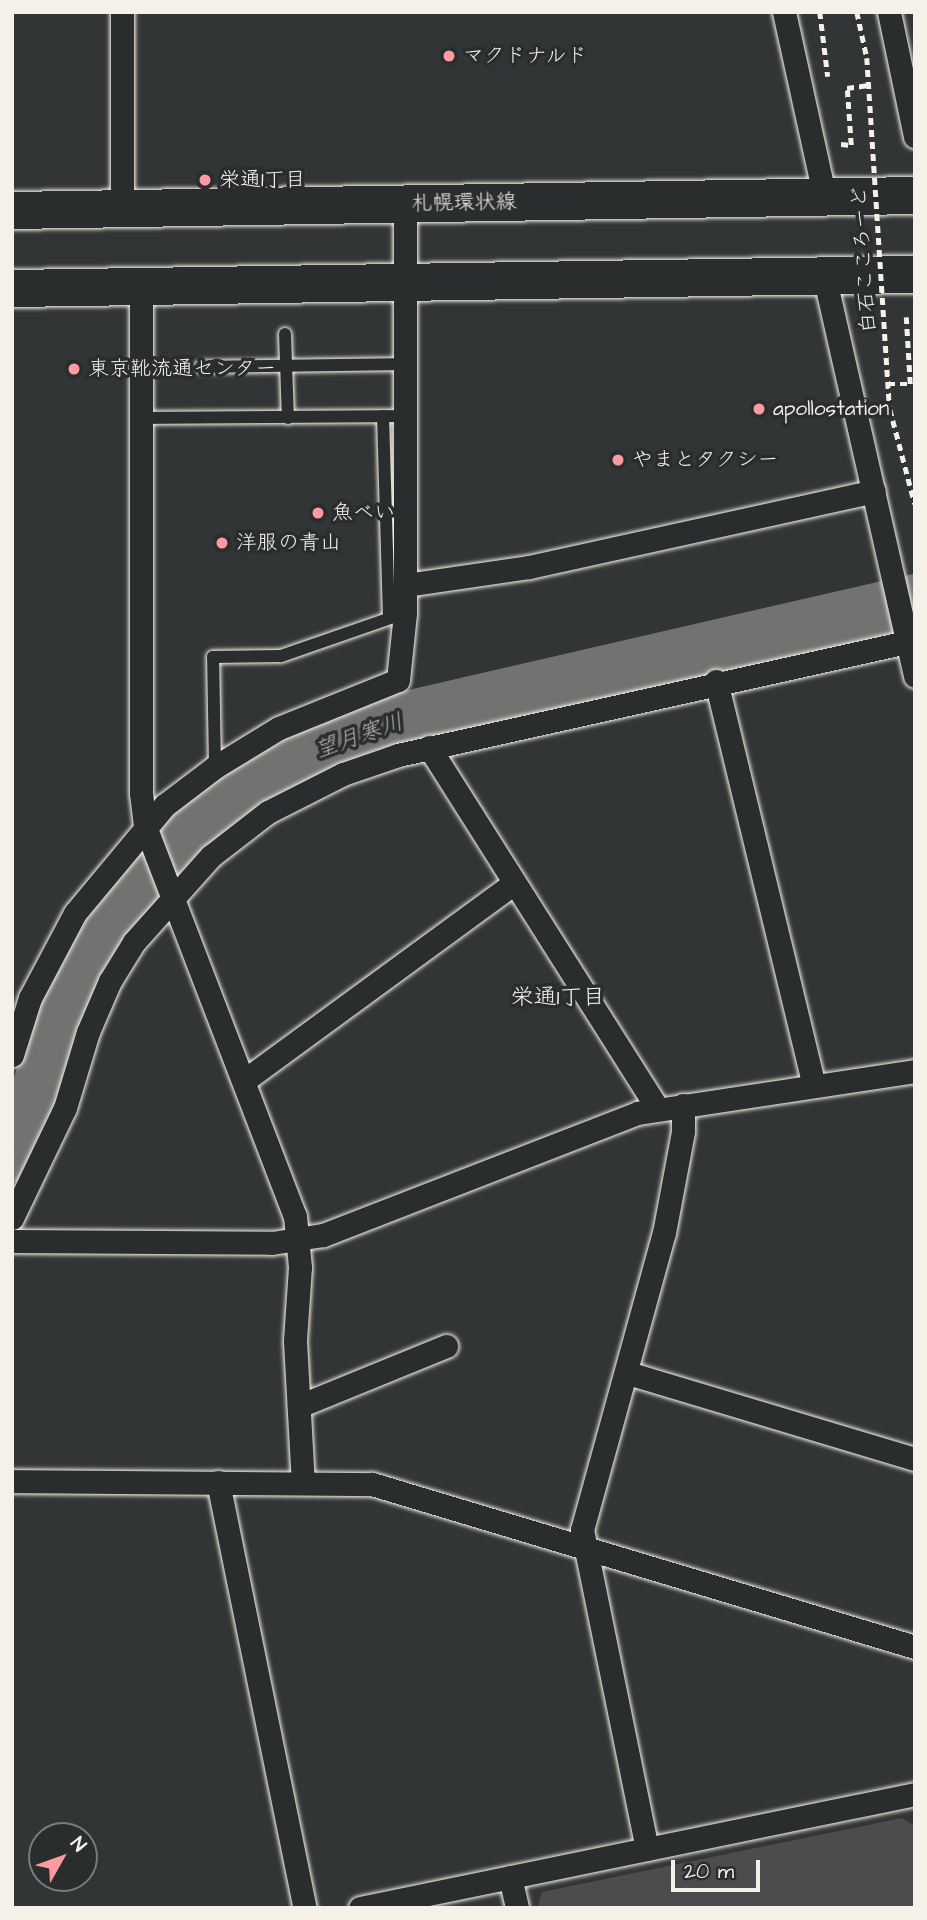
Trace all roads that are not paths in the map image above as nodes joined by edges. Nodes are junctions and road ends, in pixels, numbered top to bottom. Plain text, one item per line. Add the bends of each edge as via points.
1 (122, 12) edge
2 (784, 12) edge
3 (889, 12) edge
4 (915, 136) edge
5 (915, 195) edge
6 (825, 198) junction
7 (405, 204) junction
8 (122, 208) junction
9 (12, 210) edge
10 (915, 274) edge
11 (824, 275) junction
12 (406, 282) junction
13 (141, 286) junction
14 (12, 288) edge
15 (285, 334) dead end
16 (404, 364) junction
17 (286, 366) junction
18 (201, 367) dead end
19 (394, 416) junction
20 (141, 418) junction
21 (288, 418) junction
22 (874, 491) junction
23 (406, 585) junction
24 (397, 616) junction
25 (905, 634) junction
26 (915, 676) edge
27 (716, 681) junction
28 (429, 747) junction
29 (215, 767) junction
30 (149, 835) junction
31 (514, 883) junction
32 (170, 885) junction
33 (12, 1055) edge
34 (915, 1071) edge
35 (245, 1080) junction
36 (814, 1085) junction
37 (682, 1105) junction
38 (657, 1108) junction
39 (12, 1218) edge
40 (298, 1240) junction
41 (12, 1241) edge
42 (446, 1346) dead end
43 (628, 1373) junction
44 (299, 1406) junction
45 (915, 1459) edge
46 (12, 1481) edge
47 (218, 1482) junction
48 (303, 1482) junction
49 (584, 1546) junction
50 (915, 1647) edge
51 (915, 1794) edge
52 (647, 1849) junction
53 (510, 1877) junction
54 (305, 1908) edge
55 (360, 1908) edge
56 (517, 1908) edge

1 - 8 street
2 - 6 street
3 - 4 street
5 - 6 main road, 札幌環状線
6 - 7 main road, 札幌環状線
7 - 8 main road, 札幌環状線
7 - 12 street
8 - 9 main road, 札幌環状線
10 - 11 main road
11 - 12 main road
11 - 22 street
12 - 13 main road
12 - 16 street
13 - 14 main road
13 - 20 street
15 - 17 lane
16 - 17 lane
16 - 19 street
17 - 18 lane
17 - 21 lane
19 - 21 lane
19 - 23 street
19 - 24 lane
20 - 21 lane
20 - 30 street via 141,793
22 - 23 street via 529,567
22 - 25 street
23 - 24 street
24 - 29 street via 398,680 279,728
24 - 29 lane via 281,656 213,657
25 - 26 street
25 - 27 street
27 - 28 street
27 - 36 street
28 - 31 street
28 - 32 street via 365,765 268,812
29 - 30 street
30 - 32 street
30 - 33 street via 75,913 30,998
31 - 35 street
31 - 38 street
32 - 35 street
32 - 39 street via 110,981 88,1032 65,1108
34 - 36 street
35 - 40 street via 295,1216
36 - 37 street
37 - 38 street
37 - 43 street via 683,1131 664,1233
38 - 40 street via 323,1235
40 - 41 street
40 - 44 street via 295,1341
42 - 44 street
43 - 45 street
43 - 49 street via 582,1530
44 - 48 street
46 - 47 street
47 - 48 street
47 - 54 street
48 - 49 street via 372,1484
49 - 50 street
49 - 52 street
51 - 52 street
52 - 53 street
53 - 55 street
53 - 56 street

